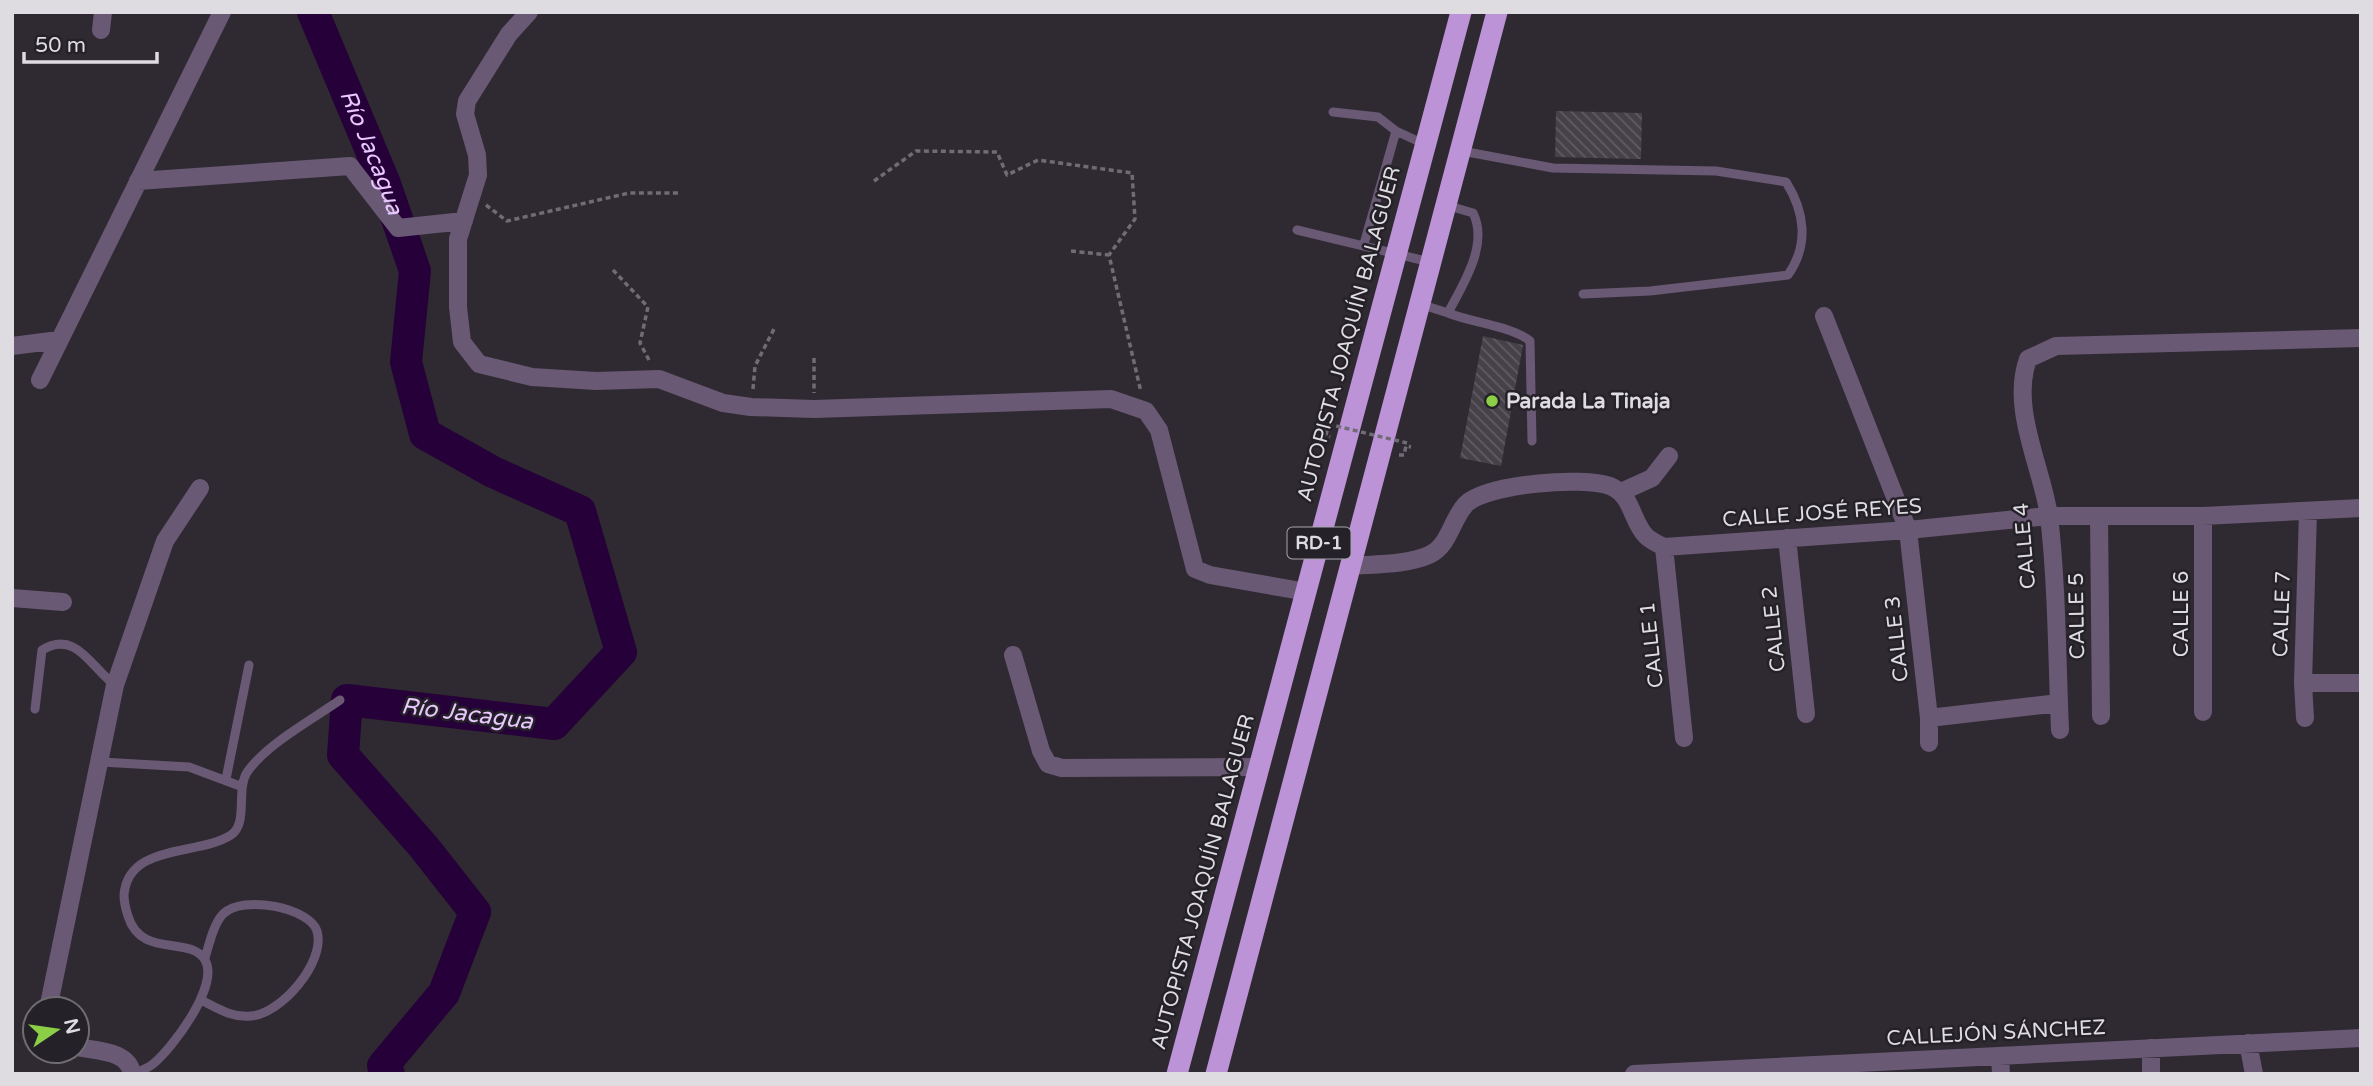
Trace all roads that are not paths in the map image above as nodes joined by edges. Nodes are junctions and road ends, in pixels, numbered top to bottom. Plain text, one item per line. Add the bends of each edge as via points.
1 (222, 12) edge
2 (529, 12) edge
3 (1461, 12) edge
4 (1497, 12) edge
5 (1334, 112) dead end
6 (1396, 131) junction
7 (1424, 144) junction
8 (1460, 151) junction
9 (138, 181) junction
10 (1447, 205) junction
11 (464, 221) junction
12 (1297, 230) dead end
13 (1364, 244) junction
14 (1396, 253) junction
15 (1430, 262) junction
16 (1583, 294) dead end
17 (1419, 303) junction
18 (1448, 313) junction
19 (1824, 316) dead end
20 (2361, 338) edge
21 (59, 340) junction
22 (12, 346) edge
23 (40, 380) dead end
24 (1532, 441) dead end
25 (1669, 456) dead end
26 (200, 488) dead end
27 (1621, 492) junction
28 (2361, 508) edge
29 (2308, 511) junction
30 (2049, 516) junction
31 (2099, 516) junction
32 (2203, 516) junction
33 (1908, 530) junction
34 (1787, 538) junction
35 (1664, 547) junction
36 (1350, 566) junction
37 (1307, 592) junction
38 (12, 598) edge
39 (63, 602) dead end
40 (1013, 655) dead end
41 (249, 665) dead end
42 (2303, 683) junction
43 (2361, 683) edge
44 (115, 685) junction
45 (340, 700) dead end
46 (2059, 703) junction
47 (35, 709) dead end
48 (2203, 712) dead end
49 (1806, 714) dead end
50 (2101, 716) dead end
51 (1929, 718) junction
52 (2305, 718) dead end
53 (2060, 730) dead end
54 (1684, 738) dead end
55 (1928, 743) dead end
56 (101, 762) junction
57 (1258, 767) junction
58 (226, 779) junction
59 (240, 786) junction
60 (205, 958) junction
61 (51, 995) edge
62 (201, 1000) junction
63 (2361, 1038) edge
64 (2248, 1043) junction
65 (2151, 1048) junction
66 (91, 1050) edge
67 (2001, 1065) edge
68 (1857, 1068) edge
69 (1697, 1072) edge
70 (133, 1074) edge
71 (1177, 1074) edge
72 (1216, 1074) edge
73 (1634, 1074) edge
74 (2151, 1074) edge
75 (2254, 1074) edge

1 - 9 street
2 - 11 street via 509,34 467,101 465,114 478,175
3 - 7 highway, AUTOPISTA JOAQUÍN BALAGUER / RD-1
4 - 8 highway, RD-1
5 - 6 lane via 1378,117
6 - 7 lane
6 - 13 lane
7 - 14 highway, AUTOPISTA JOAQUÍN BALAGUER / RD-1
8 - 10 highway, RD-1
8 - 16 lane via 1553,168 1716,171 1786,182 1796,197 1802,244 1788,275
9 - 11 street via 350,166 398,228
9 - 21 street
10 - 15 highway, RD-1
10 - 18 lane via 1473,213 1478,230 1474,257
11 - 37 street via 458,239 462,342 479,364 533,377 659,379 723,403 751,407 1111,399 1146,411 1159,430 1195,569
12 - 13 lane
13 - 14 lane
14 - 15 lane
14 - 37 highway, AUTOPISTA JOAQUÍN BALAGUER / RD-1
15 - 17 highway, RD-1
17 - 18 lane
17 - 36 highway, RD-1
18 - 24 lane via 1519,332 1530,341
19 - 33 street, CALLE 3
20 - 30 street, CALLE 4 via 2056,346 2028,359 2022,377 2025,407
21 - 22 street
21 - 23 street
25 - 27 street via 1653,478
26 - 44 street via 165,541
27 - 35 street via 1647,538
27 - 36 street via 1592,482 1487,491 1463,507 1443,544 1429,555
28 - 29 street, CALLE JOSÉ REYES
29 - 32 street, CALLE JOSÉ REYES
29 - 42 street, CALLE 7
30 - 31 street, CALLE JOSÉ REYES
30 - 33 street, CALLE JOSÉ REYES
30 - 46 street, CALLE 4
31 - 32 street, CALLE JOSÉ REYES
31 - 50 street, CALLE 5
32 - 48 street, CALLE 6
33 - 34 street, CALLE JOSÉ REYES
33 - 51 street, CALLE 3
34 - 35 street, CALLE JOSÉ REYES
34 - 49 street, CALLE 2
35 - 54 street, CALLE 1
36 - 72 highway, RD-1
37 - 57 highway, AUTOPISTA JOAQUÍN BALAGUER / RD-1
38 - 39 street
40 - 57 street via 1048,764 1062,768
41 - 58 lane
42 - 43 street
42 - 52 street, CALLE 7
44 - 47 lane via 78,648 48,646 42,650
44 - 56 street
45 - 59 lane via 267,752 248,770
46 - 51 street
46 - 53 street, CALLE 4
51 - 55 street, CALLE 3
56 - 58 lane via 189,767
56 - 61 street
57 - 71 highway, AUTOPISTA JOAQUÍN BALAGUER / RD-1
58 - 59 lane
59 - 60 lane via 236,832 214,843 145,861 130,875 124,896 133,930 145,939
60 - 62 lane via 209,971
60 - 62 lane via 223,914 239,903 257,902 295,913 312,921 317,932 319,946 303,982 268,1010 252,1016 231,1015
62 - 70 lane via 173,1043 151,1066
63 - 64 street, CALLEJÓN SÁNCHEZ
64 - 65 street, CALLEJÓN SÁNCHEZ
64 - 75 street
65 - 67 street, CALLEJÓN SÁNCHEZ
65 - 74 street
66 - 70 street via 120,1056
67 - 68 street, CALLEJÓN SÁNCHEZ
68 - 69 street, CALLEJÓN SÁNCHEZ
69 - 73 street, CALLEJÓN SÁNCHEZ

